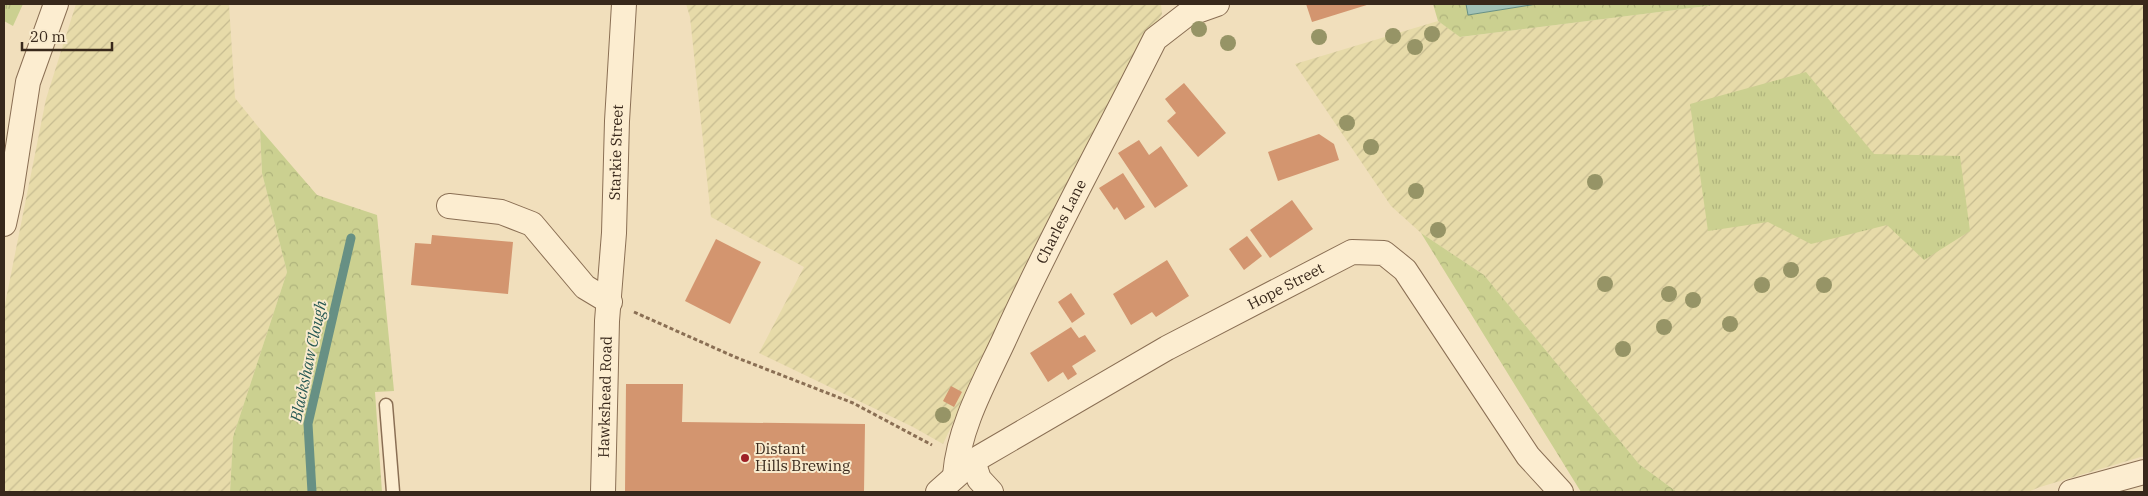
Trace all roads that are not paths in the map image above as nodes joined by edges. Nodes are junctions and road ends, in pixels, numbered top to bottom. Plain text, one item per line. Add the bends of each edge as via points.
1 (56, 4) edge
2 (624, 4) edge
3 (1217, 4) edge
4 (449, 206) dead end
5 (4, 224) edge
6 (610, 302) junction
7 (386, 405) dead end
8 (962, 465) junction
9 (2144, 472) edge
10 (393, 492) edge
11 (603, 492) edge
12 (938, 492) edge
13 (991, 492) edge
14 (1559, 492) edge
15 (2071, 492) edge

1 - 5 street via 28,82
2 - 6 street, Starkie Street
3 - 8 street, Charles Lane via 1186,15 1155,39 1031,280 973,407
4 - 6 street via 501,212 532,224 585,286
6 - 11 street, Hawkshead Road
7 - 10 lane
8 - 12 street, Hope Street
8 - 13 street
8 - 14 street, Hope Street via 1167,348 1352,252 1384,253 1405,270 1528,456
9 - 15 street

